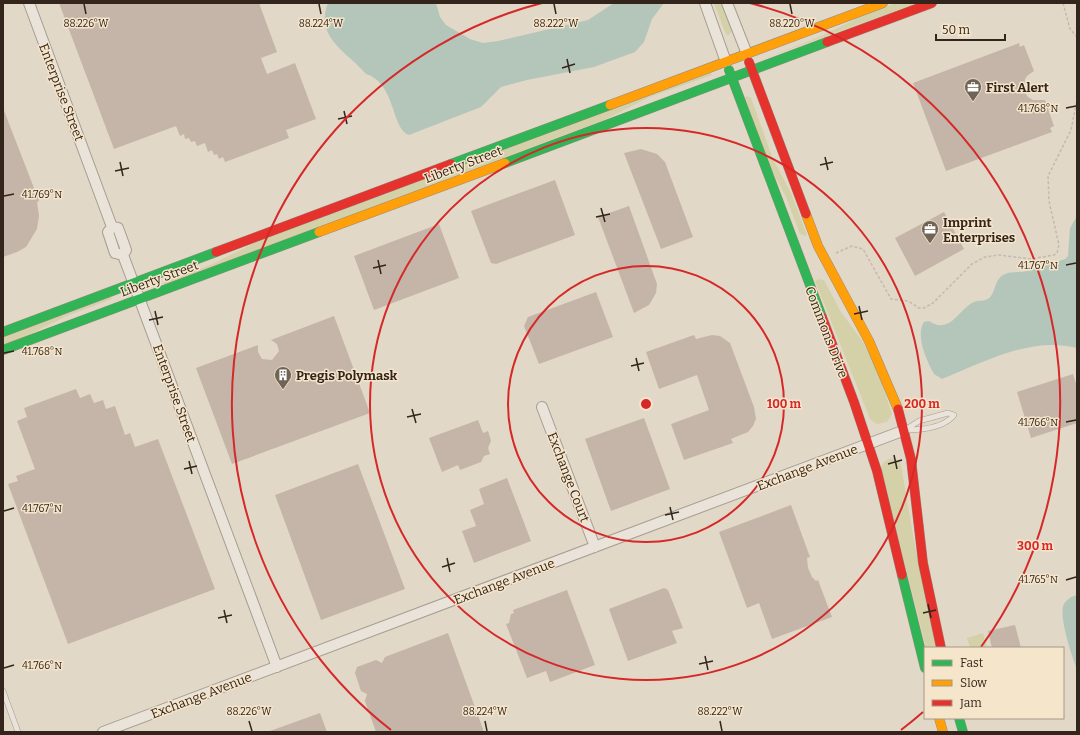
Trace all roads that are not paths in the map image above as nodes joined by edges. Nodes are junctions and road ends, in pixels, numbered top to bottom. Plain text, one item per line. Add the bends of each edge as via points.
1 (29, 3) edge
2 (705, 3) edge
3 (728, 3) edge
4 (883, 3) edge
5 (932, 3) edge
6 (747, 54) junction
7 (726, 62) junction
8 (752, 70) junction
9 (732, 77) junction
10 (133, 283) junction
11 (139, 299) junction
12 (3, 332) edge
13 (3, 350) edge
14 (542, 407) dead end
15 (905, 430) junction
16 (868, 444) junction
17 (595, 547) junction
18 (941, 647) edge
19 (924, 664) edge
20 (277, 667) junction
21 (3, 691) edge
22 (939, 719) edge
23 (959, 719) edge
24 (18, 732) edge
25 (103, 732) edge
26 (943, 732) edge
27 (963, 732) edge

1 - 10 street, Enterprise Street via 112,227 118,228 126,250 123,255
2 - 7 street, Commons Drive
3 - 6 street, Commons Drive
4 - 6 street, Liberty Street
5 - 8 street, Liberty Street
6 - 7 street, Liberty Street
6 - 8 street, Commons Drive
7 - 9 street, Commons Drive
7 - 10 street, Liberty Street
8 - 9 street, Liberty Street
8 - 15 street, Commons Drive via 818,246 883,371
9 - 11 street, Liberty Street
9 - 16 street, Commons Drive
10 - 11 street, Enterprise Street
10 - 12 street, Liberty Street
11 - 13 street, Liberty Street
11 - 20 street, Enterprise Street
14 - 17 street, Exchange Court
15 - 15 lane via 921,430 949,422 954,415 948,413 919,421
15 - 16 street, Exchange Avenue
15 - 18 street, Commons Drive via 914,480 926,582
16 - 17 street, Exchange Avenue
16 - 19 street, Commons Drive
17 - 20 street, Exchange Avenue
20 - 25 street, Exchange Avenue
21 - 24 lane
22 - 26 street
23 - 27 street

